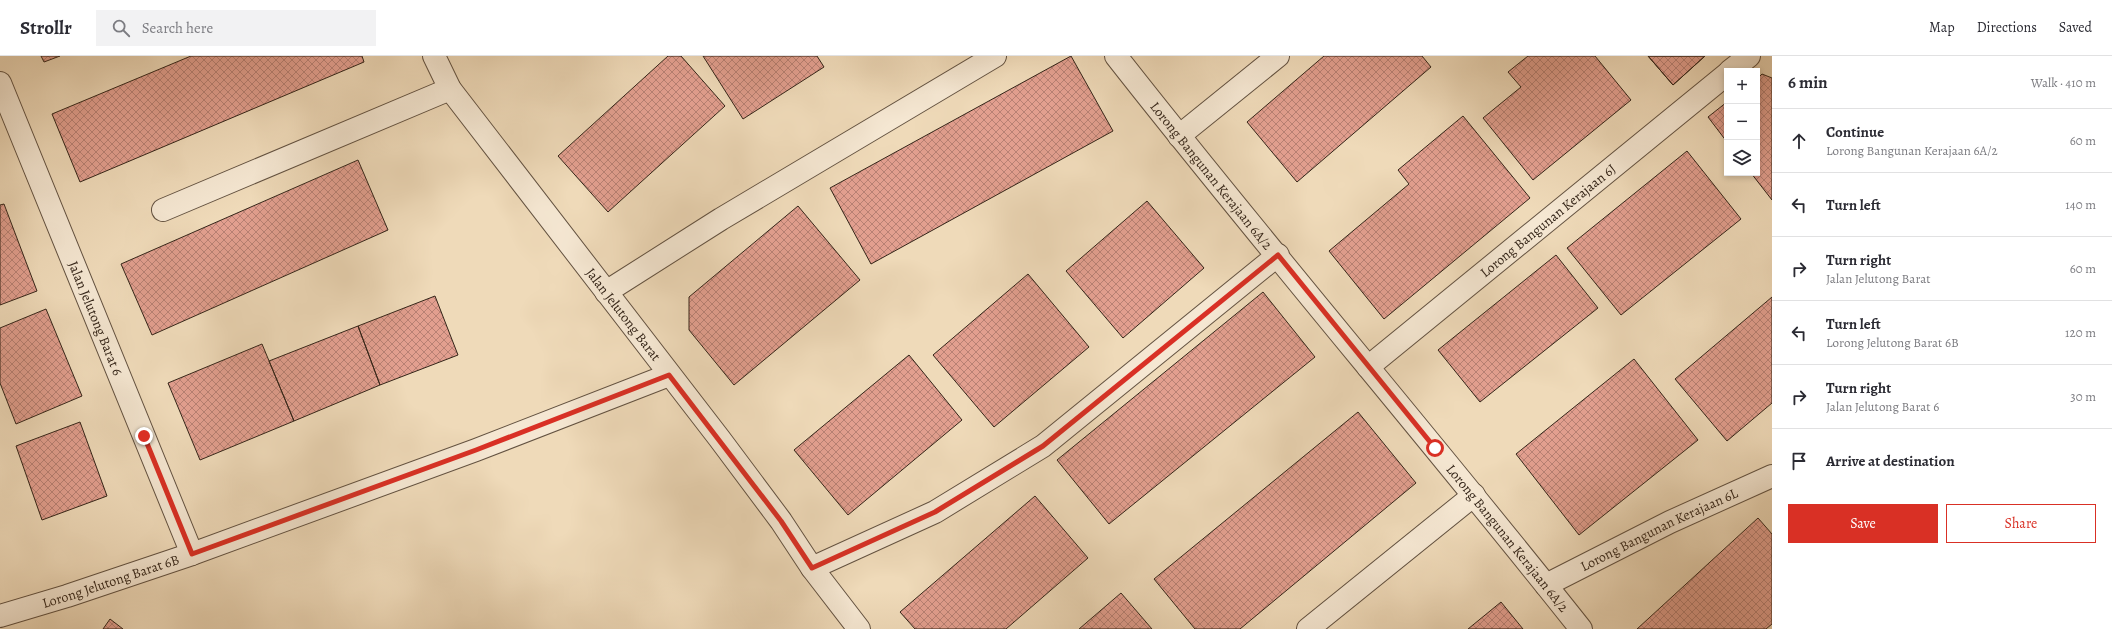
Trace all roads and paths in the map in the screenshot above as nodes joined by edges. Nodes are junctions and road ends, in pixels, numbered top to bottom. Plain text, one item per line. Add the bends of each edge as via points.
1 (434, 56) edge
2 (995, 56) edge
3 (1116, 56) edge
4 (1278, 56) edge
5 (1749, 56) edge
6 (1734, 68) edge
7 (1724, 76) edge
8 (0, 83) edge
9 (450, 89) junction
10 (1179, 136) junction
11 (163, 210) dead end
12 (1278, 255) junction
13 (606, 292) junction
14 (1368, 367) junction
15 (669, 375) junction
16 (1772, 476) edge
17 (1474, 495) junction
18 (192, 554) junction
19 (812, 568) junction
20 (1546, 585) junction
21 (0, 616) edge
22 (859, 629) edge
23 (1308, 629) edge
24 (1581, 629) edge

1 - 9 street, Jalan Jelutong Barat
2 - 13 street via 721,219
3 - 10 street, Lorong Bangunan Kerajaan 6A/2
4 - 10 street
5 - 6 street
7 - 14 street, Lorong Bangunan Kerajaan 6J
8 - 18 street, Jalan Jelutong Barat 6
9 - 11 street
9 - 13 street, Jalan Jelutong Barat
10 - 12 street, Lorong Bangunan Kerajaan 6A/2
12 - 14 street, Lorong Bangunan Kerajaan 6A/2
12 - 19 street via 1043,446 935,512
13 - 15 street, Jalan Jelutong Barat
14 - 17 street, Lorong Bangunan Kerajaan 6A/2
15 - 18 street, Lorong Jelutong Barat 6B via 476,450
15 - 19 street, Jalan Jelutong Barat via 781,521
16 - 20 street, Lorong Bangunan Kerajaan 6L via 1670,522
17 - 20 street, Lorong Bangunan Kerajaan 6A/2
17 - 23 street
18 - 21 street, Lorong Jelutong Barat 6B
19 - 22 street, Jalan Jelutong Barat
20 - 24 street, Lorong Bangunan Kerajaan 6A/2

